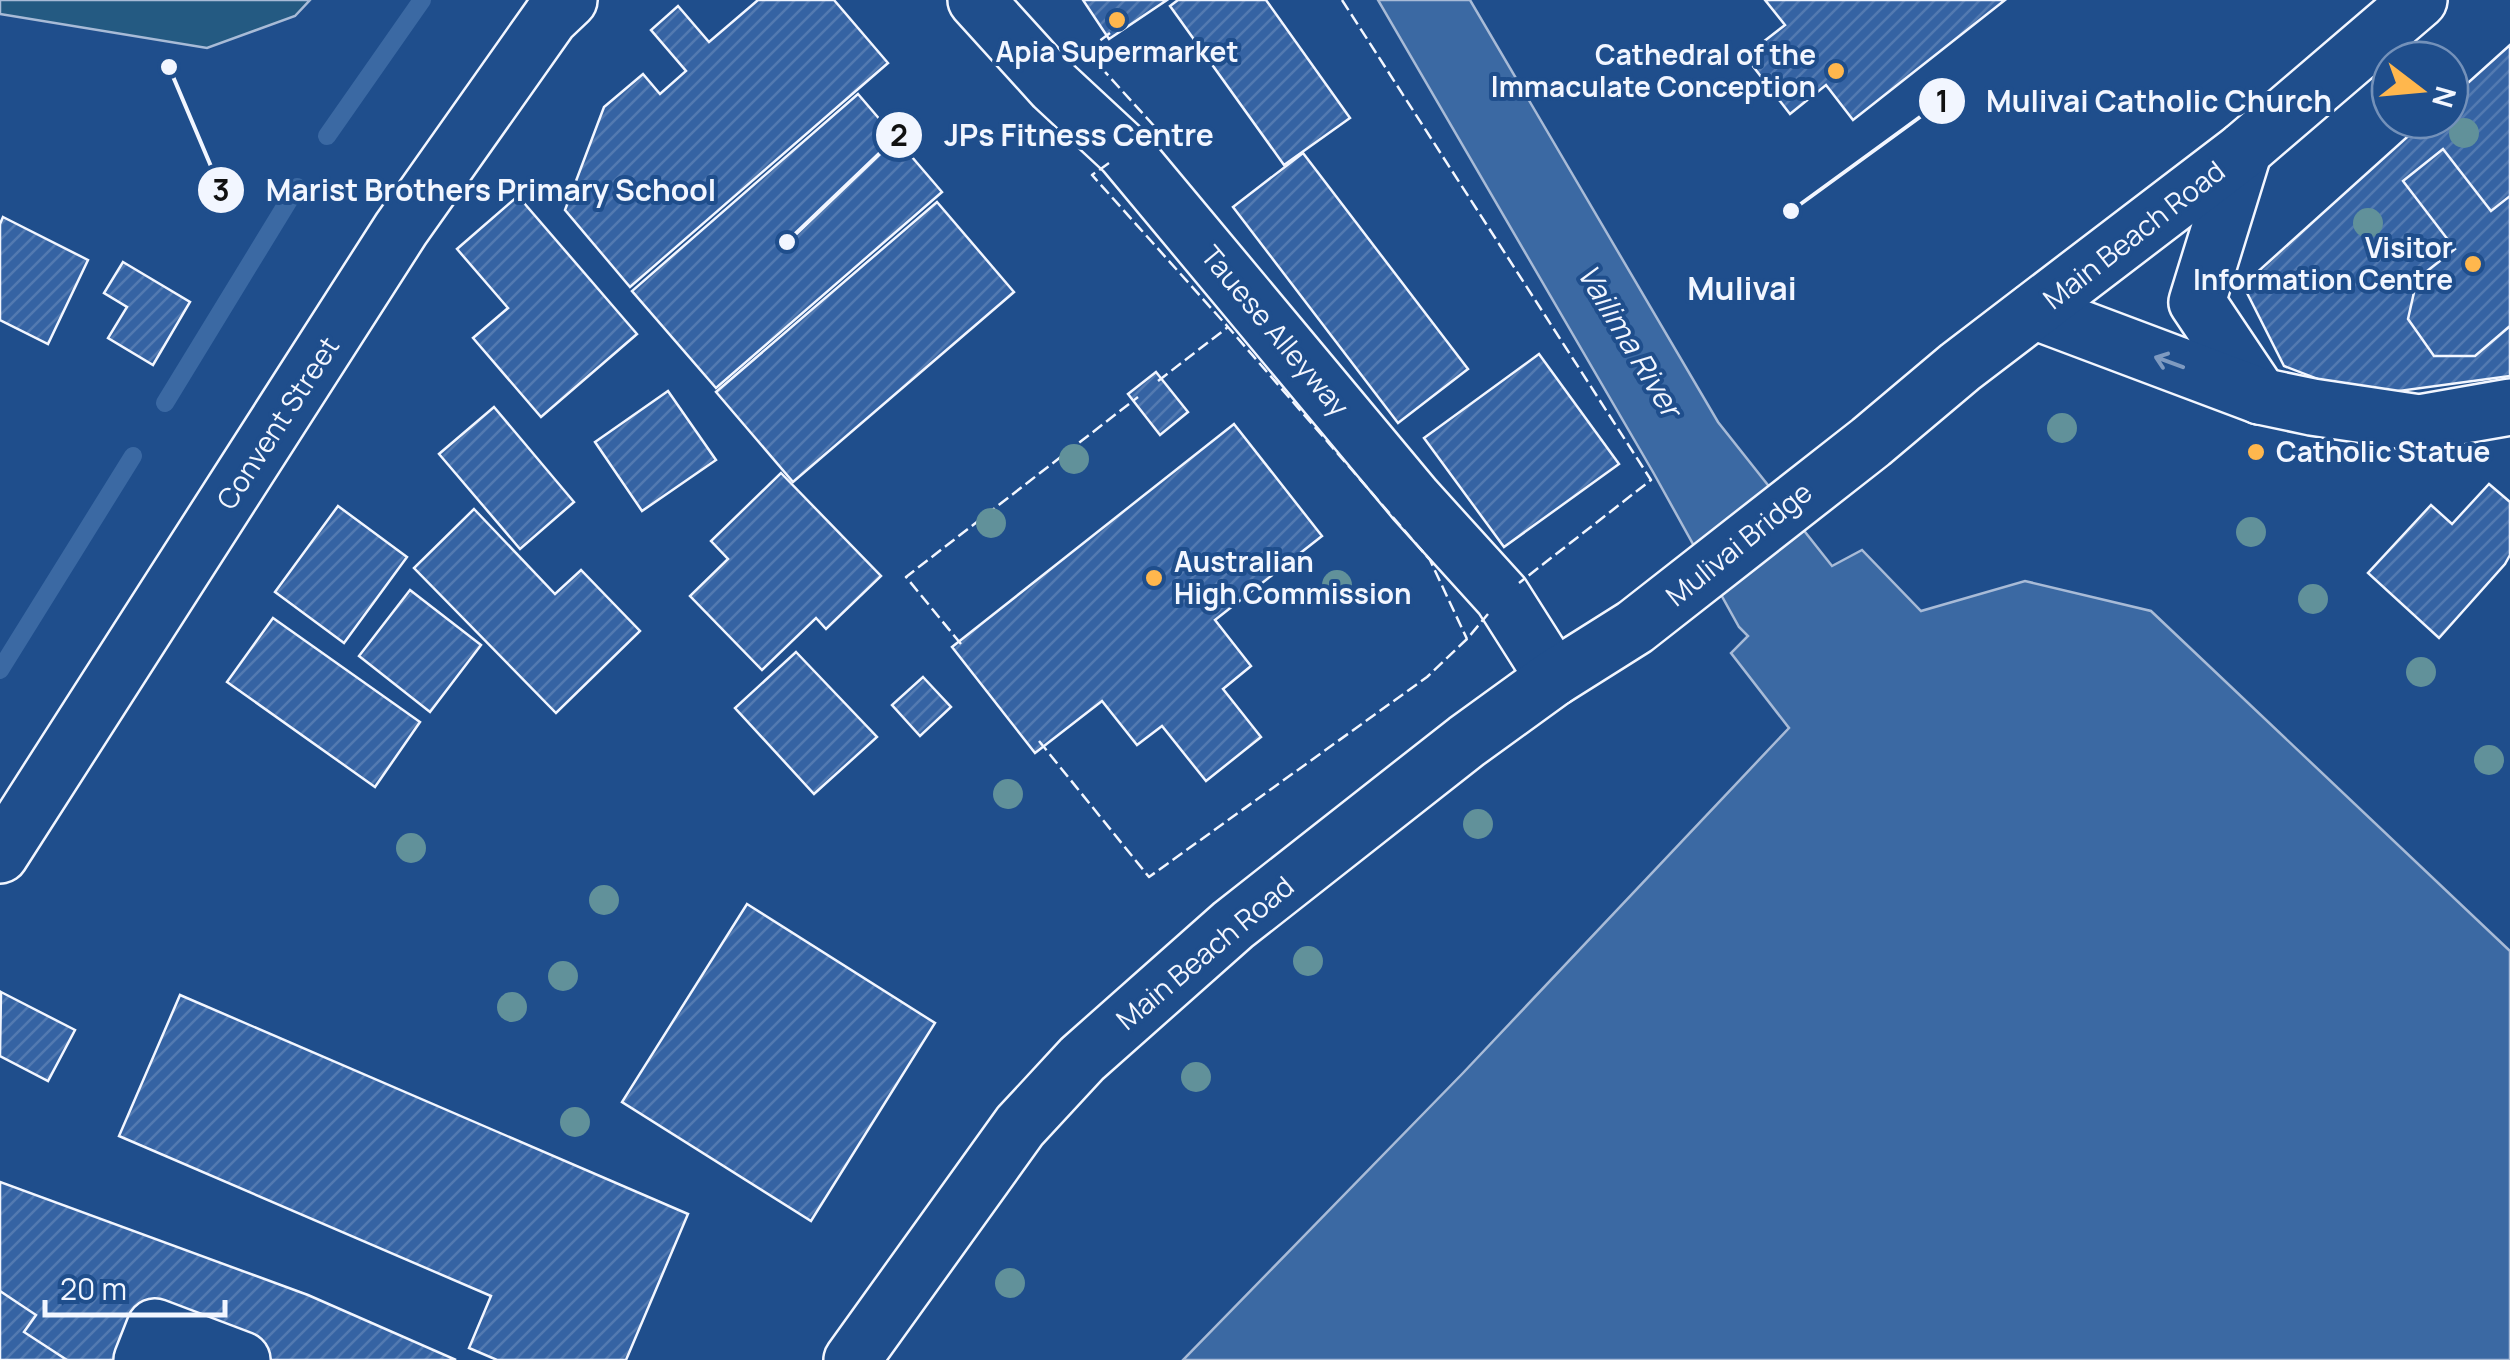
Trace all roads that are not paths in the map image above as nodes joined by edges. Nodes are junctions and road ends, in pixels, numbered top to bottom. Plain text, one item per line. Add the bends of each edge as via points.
1 (569, 0) edge
2 (976, 0) edge
3 (2419, 0) edge
4 (2244, 150) junction
5 (2034, 312) junction
6 (2260, 396) junction
7 (2510, 408) edge
8 (1842, 461) joint
9 (1636, 627) joint
10 (1554, 678) junction
11 (0, 855) edge
12 (142, 1360) edge
13 (242, 1360) edge
14 (852, 1360) edge

1 - 11 main road, Convent Street via 401,229
2 - 10 main road, Tauese Alleyway via 1124,151 1502,596
3 - 4 main road, Main Beach Road
4 - 5 main road, Main Beach Road
4 - 6 main road via 2197,302
6 -> 5 main road
5 - 8 main road, Main Beach Road
6 - 7 main road via 2420,423
8 - 9 main road, Mulivai Bridge
9 - 10 main road, Main Beach Road
10 - 14 main road, Main Beach Road via 1233,924 1082,1059 1020,1126
12 - 13 main road via 156,1327

